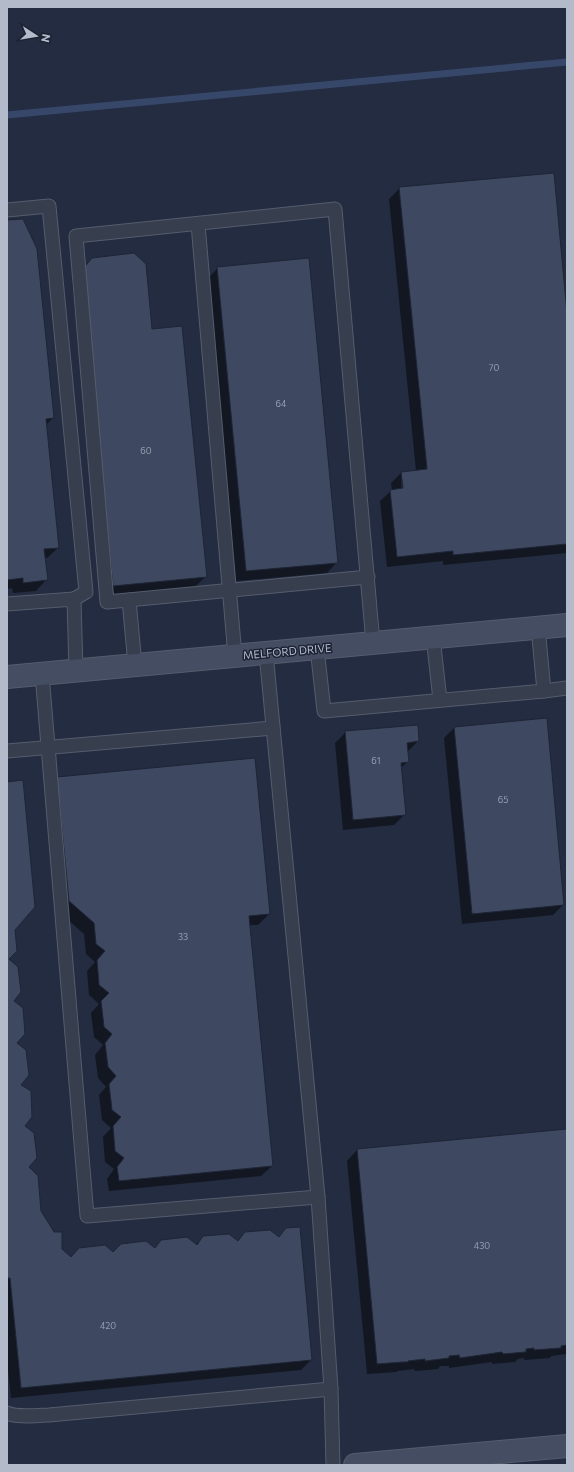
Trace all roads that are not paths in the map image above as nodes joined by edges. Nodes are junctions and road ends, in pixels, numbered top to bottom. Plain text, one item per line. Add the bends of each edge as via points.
1 (7, 210) edge
2 (198, 224) junction
3 (368, 577) junction
4 (229, 590) junction
5 (74, 599) junction
6 (129, 600) junction
7 (7, 604) edge
8 (567, 624) edge
9 (538, 627) junction
10 (433, 637) junction
11 (373, 643) junction
12 (317, 648) junction
13 (266, 653) junction
14 (235, 656) junction
15 (135, 665) junction
16 (76, 671) junction
17 (42, 674) junction
18 (7, 677) edge
19 (567, 688) edge
20 (544, 690) junction
21 (440, 700) junction
22 (273, 728) junction
23 (47, 748) junction
24 (7, 751) edge
25 (318, 1198) junction
26 (331, 1388) junction
27 (7, 1413) edge
28 (567, 1446) edge
29 (333, 1465) edge
30 (355, 1465) edge

1 - 5 lane via 49,206 86,592
2 - 3 lane via 335,210
2 - 4 lane
2 - 6 lane via 76,236 107,602
3 - 4 lane
3 - 11 lane
4 - 6 lane
4 - 14 lane
5 - 7 lane
5 - 16 lane
6 - 15 lane
8 - 9 street, MELFORD DRIVE
9 - 10 street, MELFORD DRIVE
9 - 20 lane
10 - 11 street, MELFORD DRIVE
10 - 21 lane
11 - 12 street, MELFORD DRIVE
12 - 13 street, MELFORD DRIVE
12 - 21 lane via 324,711
13 - 14 street, MELFORD DRIVE
13 - 22 lane
14 - 15 street, MELFORD DRIVE
15 - 16 street, MELFORD DRIVE
16 - 17 street, MELFORD DRIVE
17 - 18 street, MELFORD DRIVE
17 - 23 lane
19 - 20 lane
20 - 21 lane
22 - 23 lane
22 - 25 lane
23 - 24 lane
23 - 25 lane via 87,1216
25 - 26 lane
26 - 27 lane via 49,1415
26 - 29 lane
28 - 30 street

